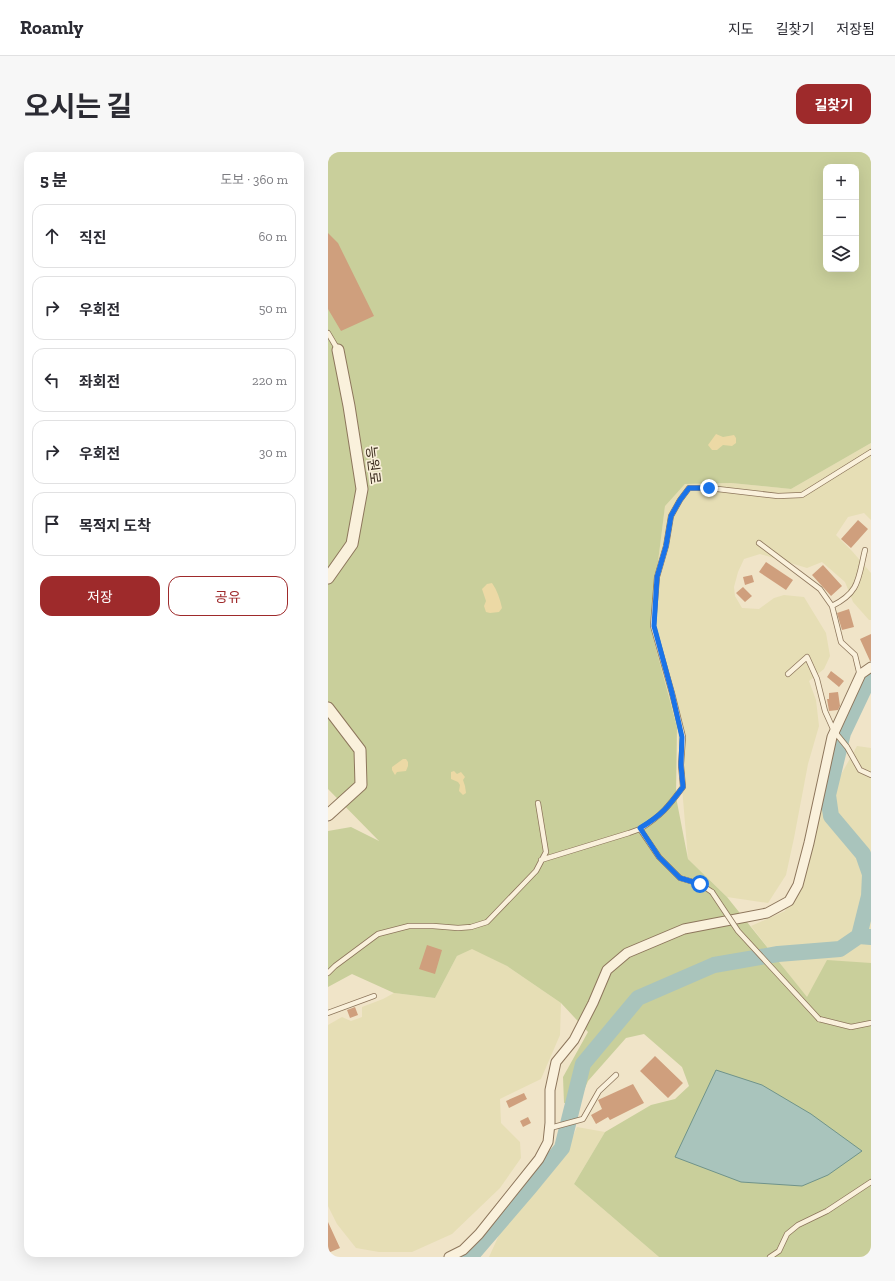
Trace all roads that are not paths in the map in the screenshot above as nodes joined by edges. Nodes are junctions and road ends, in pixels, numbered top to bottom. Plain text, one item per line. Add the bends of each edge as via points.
1 (328, 333) edge
2 (338, 350) joint
3 (871, 452) edge
4 (759, 543) dead end
5 (865, 550) dead end
6 (328, 578) edge
7 (832, 606) junction
8 (871, 667) edge
9 (788, 674) dead end
10 (860, 676) junction
11 (328, 708) edge
12 (834, 731) junction
13 (871, 775) edge
14 (538, 803) dead end
15 (328, 815) edge
16 (640, 828) junction
17 (541, 860) junction
18 (328, 973) edge
19 (374, 996) dead end
20 (328, 1014) edge
21 (871, 1023) edge
22 (616, 1075) dead end
23 (550, 1128) junction
24 (871, 1182) edge
25 (448, 1257) edge
26 (770, 1257) edge

1 - 2 lane
2 - 6 street, 능원로 via 362,489 352,544
3 - 16 lane via 802,495 778,496 689,488 680,500 671,516 657,577 654,626 682,737 683,787 656,819
4 - 7 lane via 820,589
5 - 7 lane via 857,585 850,595
7 - 10 lane via 842,642 855,655
8 - 10 street
9 - 12 lane via 807,657
10 - 12 street
11 - 15 street via 360,750 362,785
12 - 13 lane via 860,770
12 - 23 street via 798,885 789,901 767,913 684,929 627,953 607,970 574,1040 556,1062 550,1090
14 - 17 lane via 546,852
16 - 17 lane
16 - 21 lane, bridge via 659,857 680,878 700,884 712,892 738,931 819,1019 851,1027
17 - 18 lane via 536,871 487,922 458,928 409,926 378,934
19 - 20 lane
22 - 23 lane via 599,1091 583,1119
23 - 25 street via 548,1142 539,1159 507,1200 463,1250
24 - 26 lane via 827,1211 798,1225 788,1234 780,1251

